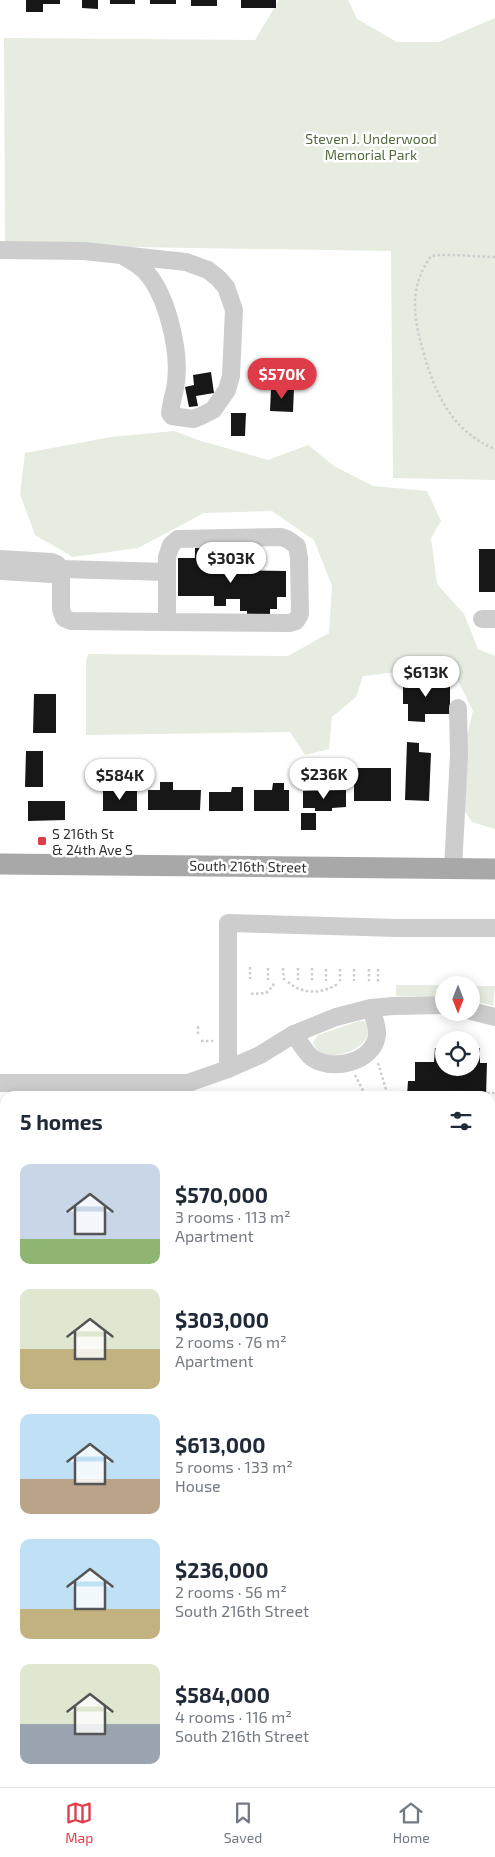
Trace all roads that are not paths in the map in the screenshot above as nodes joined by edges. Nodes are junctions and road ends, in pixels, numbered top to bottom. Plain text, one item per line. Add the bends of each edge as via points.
1 (0, 250) edge
2 (123, 256) junction
3 (0, 559) edge
4 (61, 569) junction
5 (0, 572) edge
6 (166, 572) junction
7 (167, 622) junction
8 (458, 708) dead end
9 (0, 864) edge
10 (453, 868) junction
11 (495, 869) edge
12 (495, 928) edge
13 (435, 1004) edge
14 (371, 1008) junction
15 (480, 1013) edge
16 (495, 1017) edge
17 (294, 1034) junction
18 (228, 1069) junction
19 (0, 1084) edge
20 (0, 1393) edge
21 (0, 1699) edge
22 (0, 1787) edge

1 - 2 street via 84,251
2 - 2 street via 186,262 208,270 226,287 234,310 231,376 227,390 213,410 193,419 170,413 177,368 171,326 161,296 144,271
3 - 4 street via 52,562
4 - 5 street via 51,574
4 - 6 street
4 - 7 street via 64,618 70,621
6 - 7 street
6 - 7 street via 171,545 178,539 281,537 297,546 299,558 300,614 296,621
8 - 10 street
9 - 10 main road, South 216th Street
10 - 11 main road, South 216th Street
12 - 18 street via 228,923
13 - 14 street
14 - 17 street via 336,1017
14 - 17 street via 377,1036 372,1048 361,1058 346,1064 320,1062 310,1056
15 - 16 street
17 - 18 street via 260,1055
18 - 19 street via 188,1084
20 - 21 street
21 - 22 street

